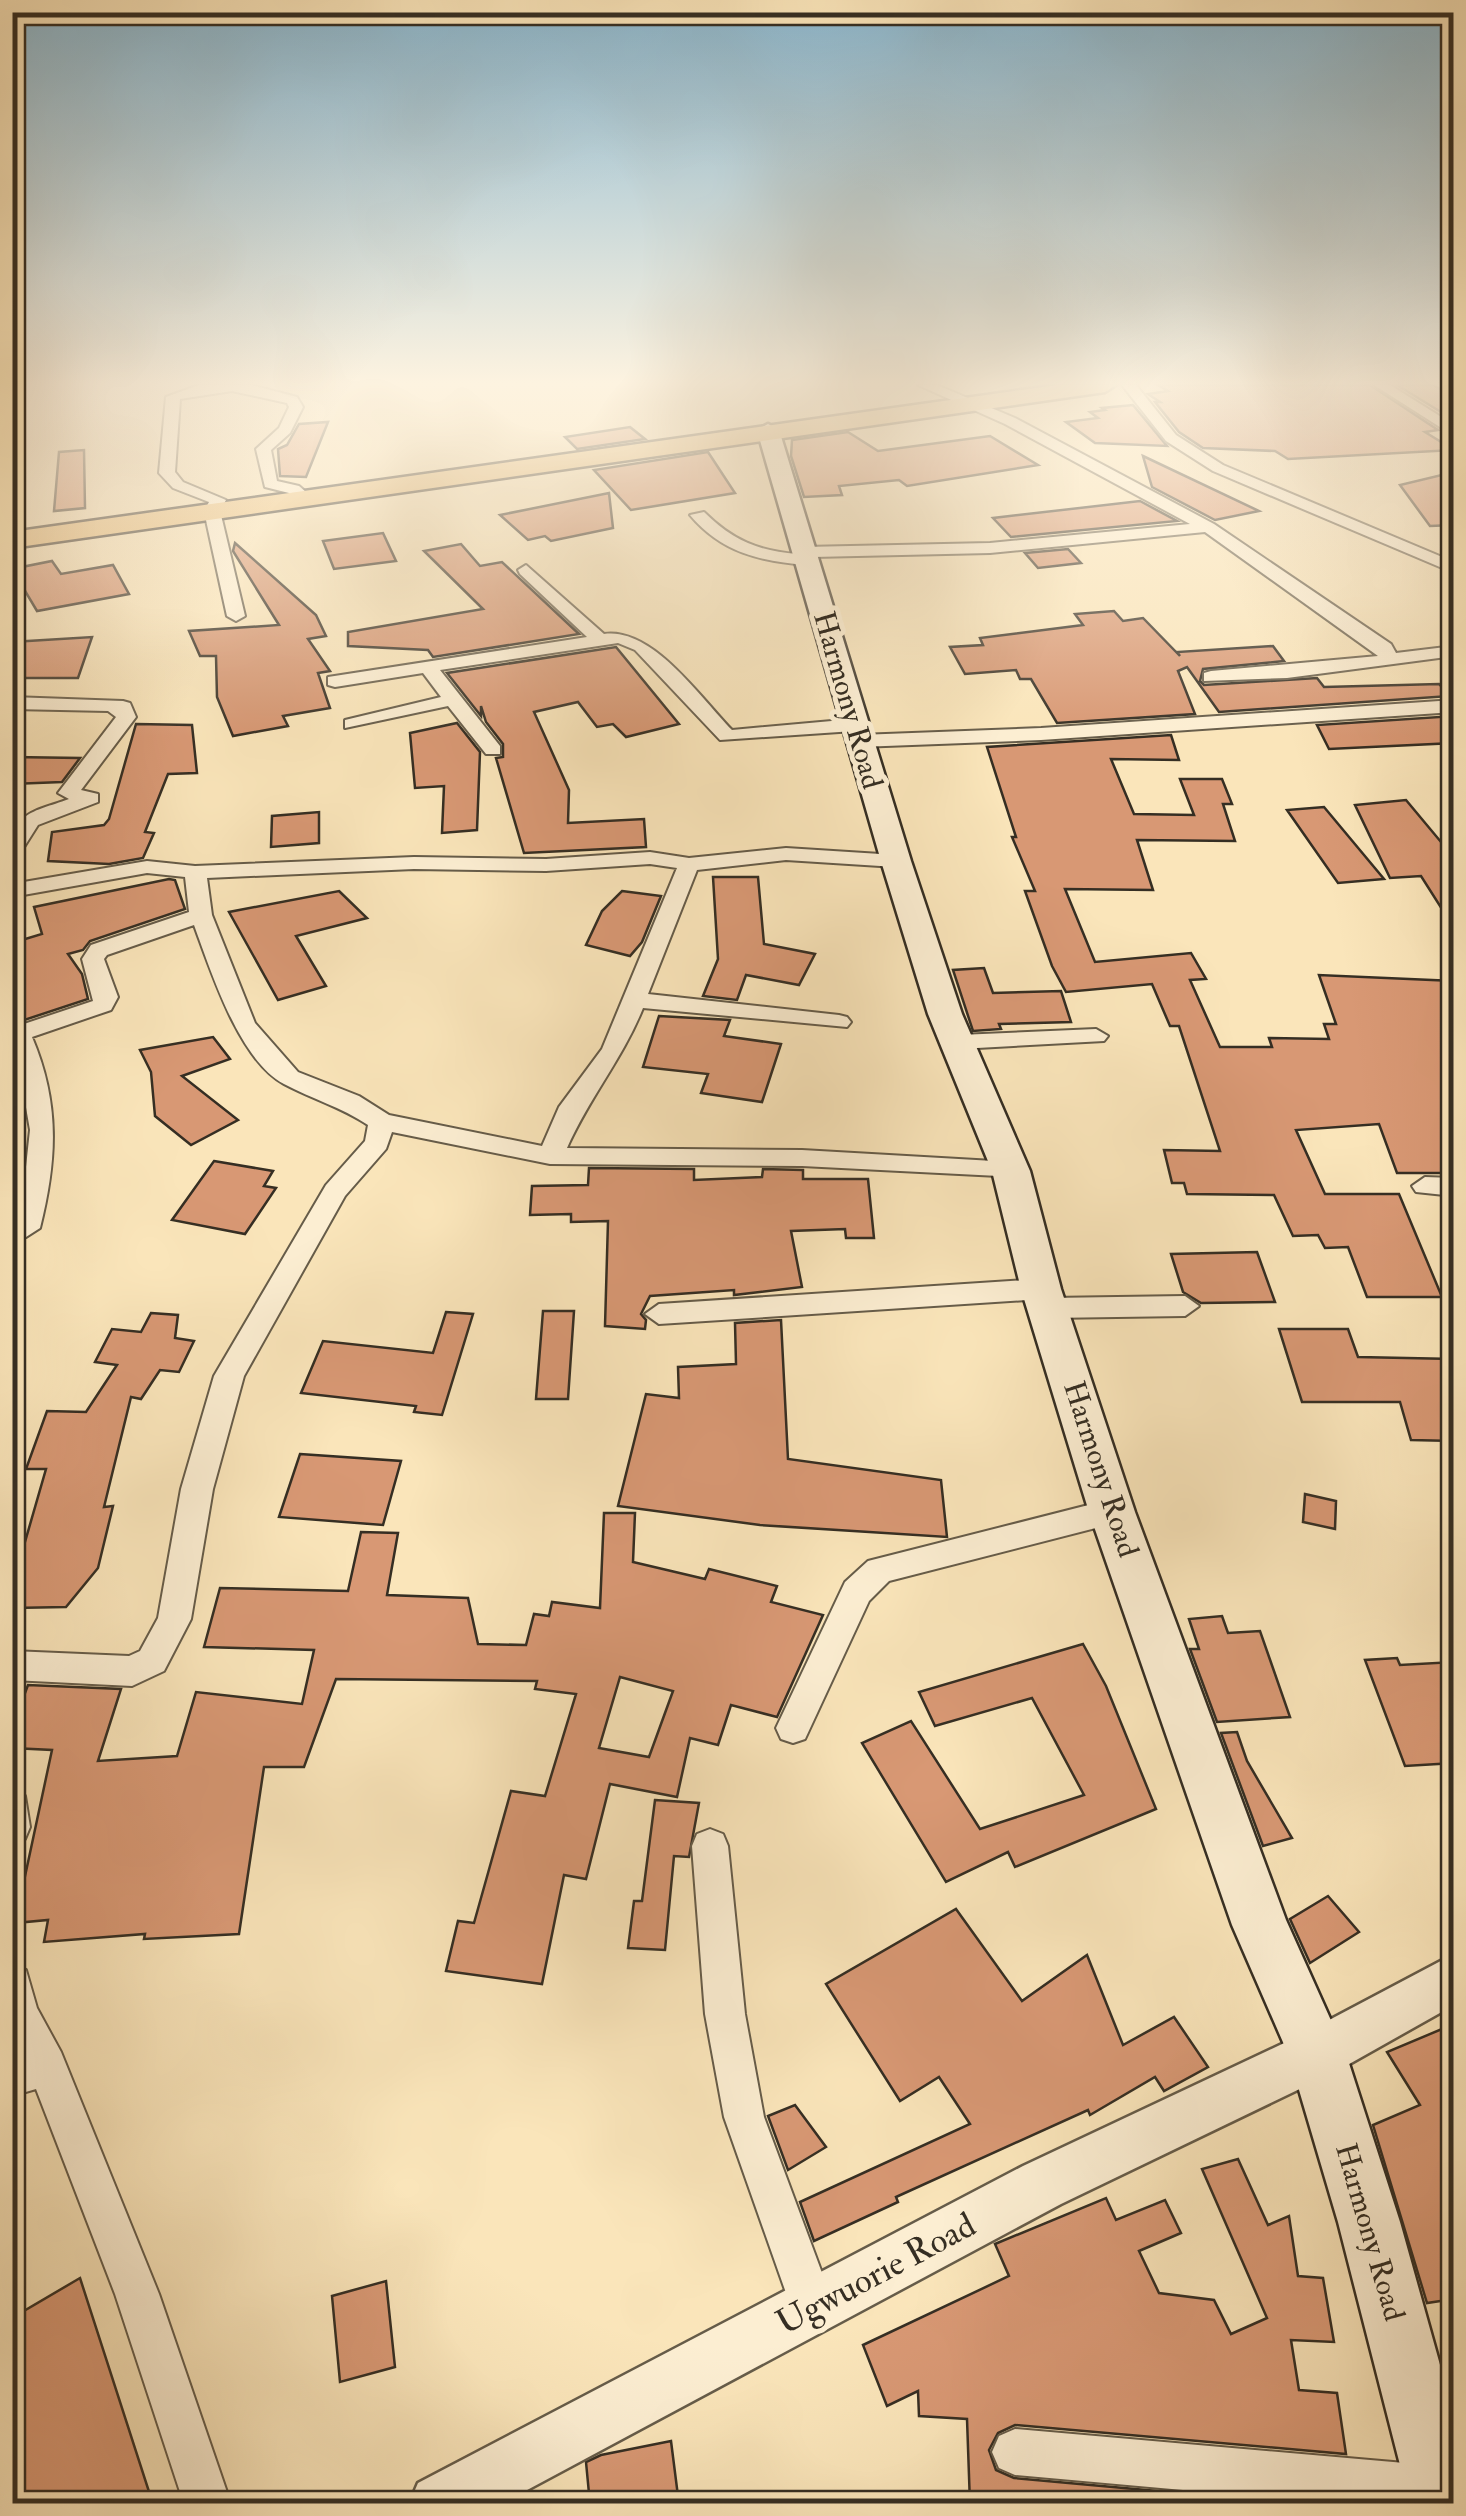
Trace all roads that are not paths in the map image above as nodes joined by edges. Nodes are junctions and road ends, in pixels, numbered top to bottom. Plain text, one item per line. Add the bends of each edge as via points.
1 (217, 502) edge
2 (273, 502) edge
3 (790, 502) edge
4 (1162, 502) edge
5 (1299, 502) edge
6 (212, 511) junction
7 (698, 516) dead end
8 (1208, 527) junction
9 (12, 540) edge
10 (806, 556) junction
11 (1454, 568) edge
12 (526, 570) dead end
13 (236, 616) dead end
14 (598, 638) junction
15 (1454, 651) edge
16 (1388, 656) junction
17 (429, 669) junction
18 (1211, 677) dead end
19 (335, 681) dead end
20 (450, 700) junction
21 (12, 703) edge
22 (1454, 706) edge
23 (352, 724) dead end
24 (856, 733) junction
25 (494, 750) dead end
26 (12, 851) edge
27 (896, 861) junction
28 (689, 864) junction
29 (195, 872) junction
30 (12, 891) edge
31 (200, 915) junction
32 (635, 1000) junction
33 (839, 1022) dead end
34 (16, 1035) edge
35 (1096, 1036) dead end
36 (959, 1042) junction
37 (380, 1122) junction
38 (550, 1156) junction
39 (1010, 1171) junction
40 (1424, 1186) dead end
41 (1454, 1187) edge
42 (26, 1228) dead end
43 (1045, 1298) junction
44 (1184, 1306) dead end
45 (659, 1314) dead end
46 (1112, 1512) junction
47 (12, 1665) edge
48 (793, 1728) dead end
49 (12, 1808) edge
50 (12, 1826) edge
51 (710, 1846) dead end
52 (1454, 1978) edge
53 (12, 1984) edge
54 (1317, 2054) junction
55 (30, 2071) edge
56 (814, 2308) junction
57 (1015, 2452) dead end
58 (1442, 2496) edge
59 (208, 2504) edge
60 (439, 2504) edge

1 - 6 street
2 - 6 main road
3 - 10 main road, Harmony Road
4 - 8 street
5 - 11 street
6 - 9 main road
6 - 13 street
7 - 10 street via 742,551
8 - 10 street via 990,548
8 - 16 street
10 - 24 main road, Harmony Road
12 - 14 street
14 - 17 street
14 - 24 street via 620,637 640,646 727,736
15 - 16 street
16 - 18 street
17 - 19 street
17 - 20 street
20 - 23 street
20 - 25 street
21 - 26 street via 108,705 123,708 126,717 68,793 91,798 30,821
22 - 24 street via 1042,734
24 - 27 main road, Harmony Road
27 - 28 street via 786,854
27 - 36 main road, Harmony Road
28 - 29 street via 650,858
28 - 32 street
29 - 30 street via 147,867
29 - 31 street
31 - 34 street via 100,950 93,958 103,1006
31 - 37 street via 244,1026 268,1057 288,1077
32 - 33 street
32 - 38 street via 614,1050 572,1107
34 - 42 street via 33,1065 46,1122 43,1169
35 - 36 street
36 - 39 main road, Harmony Road
37 - 38 street
37 - 47 street via 378,1143 335,1192 229,1376 197,1489 174,1618 152,1661 132,1671
38 - 39 street via 802,1158
39 - 43 main road, Harmony Road
40 - 41 street
43 - 44 street
43 - 45 street
43 - 46 main road, Harmony Road
46 - 48 street via 879,1570 858,1592
46 - 54 main road, Harmony Road via 1260,1925
49 - 50 street
51 - 56 street via 724,2014 744,2117
52 - 54 street, Ugwuorie Road
53 - 55 street
54 - 56 street, Ugwuorie Road via 1042,2185
54 - 58 main road, Harmony Road via 1370,2222
55 - 59 street via 137,2294
56 - 60 street, Ugwuorie Road
57 - 58 street

